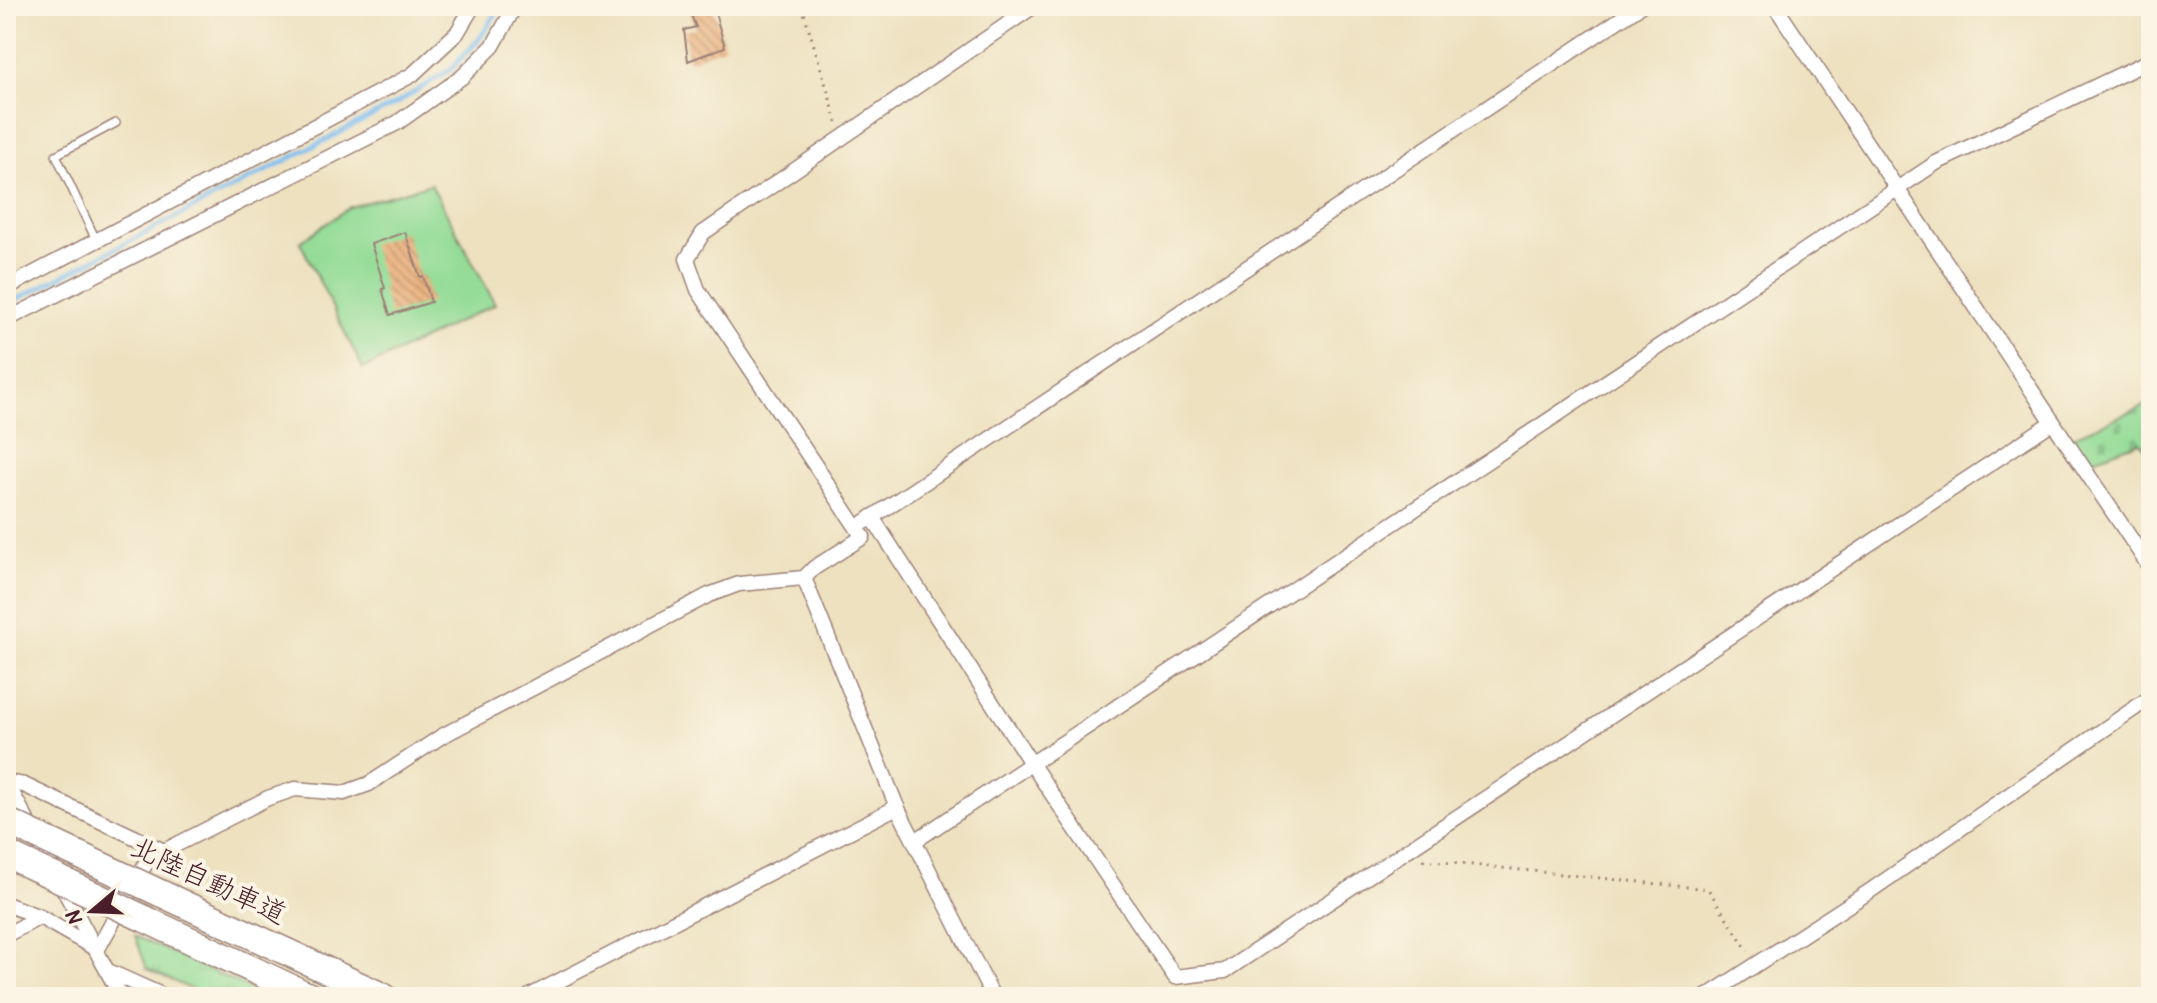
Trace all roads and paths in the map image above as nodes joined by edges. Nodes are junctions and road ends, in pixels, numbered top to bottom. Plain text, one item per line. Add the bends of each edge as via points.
1 (473, 6) edge
2 (515, 6) edge
3 (802, 6) edge
4 (1034, 6) edge
5 (1640, 6) edge
6 (1775, 6) edge
7 (2151, 60) edge
8 (116, 123) dead end
9 (841, 137) junction
10 (1897, 190) junction
11 (96, 240) junction
12 (6, 288) edge
13 (6, 320) edge
14 (2053, 422) junction
15 (872, 517) junction
16 (857, 527) junction
17 (2151, 569) edge
18 (804, 578) junction
19 (2151, 697) edge
20 (1031, 763) junction
21 (6, 782) edge
22 (897, 807) junction
23 (6, 821) edge
24 (915, 841) junction
25 (164, 851) junction
26 (6, 854) edge
27 (1396, 858) junction
28 (6, 904) edge
29 (40, 917) junction
30 (6, 935) edge
31 (97, 950) junction
32 (1757, 964) junction
33 (108, 971) junction
34 (121, 997) edge
35 (166, 997) edge
36 (311, 997) edge
37 (384, 997) edge
38 (528, 997) edge
39 (993, 997) edge
40 (1706, 997) edge

1 - 11 street via 457,33 412,75
2 - 13 street via 493,46 462,77 397,123
3 - 9 path
4 - 9 street
5 - 15 street
6 - 10 street
7 - 10 street via 1936,163
8 - 11 lane via 56,155
9 - 16 street via 703,233 687,259 698,290
10 - 14 street
10 - 20 street
11 - 12 street
14 - 17 street
14 - 27 street
15 - 16 street
15 - 20 street
16 - 18 street via 863,537
18 - 22 street
18 - 25 street via 739,584 709,595 442,736 369,784 344,793 295,789
19 - 32 street
20 - 24 street
20 - 27 street via 1175,977 1225,971
21 - 25 street via 24,785
21 - 31 street
22 - 24 street
22 - 38 street
23 - 37 highway, 北陸自動車道, bridge
24 - 39 street
25 - 31 street via 146,863
26 - 36 highway, bridge
27 - 32 path via 1708,889
28 - 29 street
29 - 30 street
29 - 31 street
31 - 33 street
32 - 40 street
33 - 34 street
33 - 35 street

